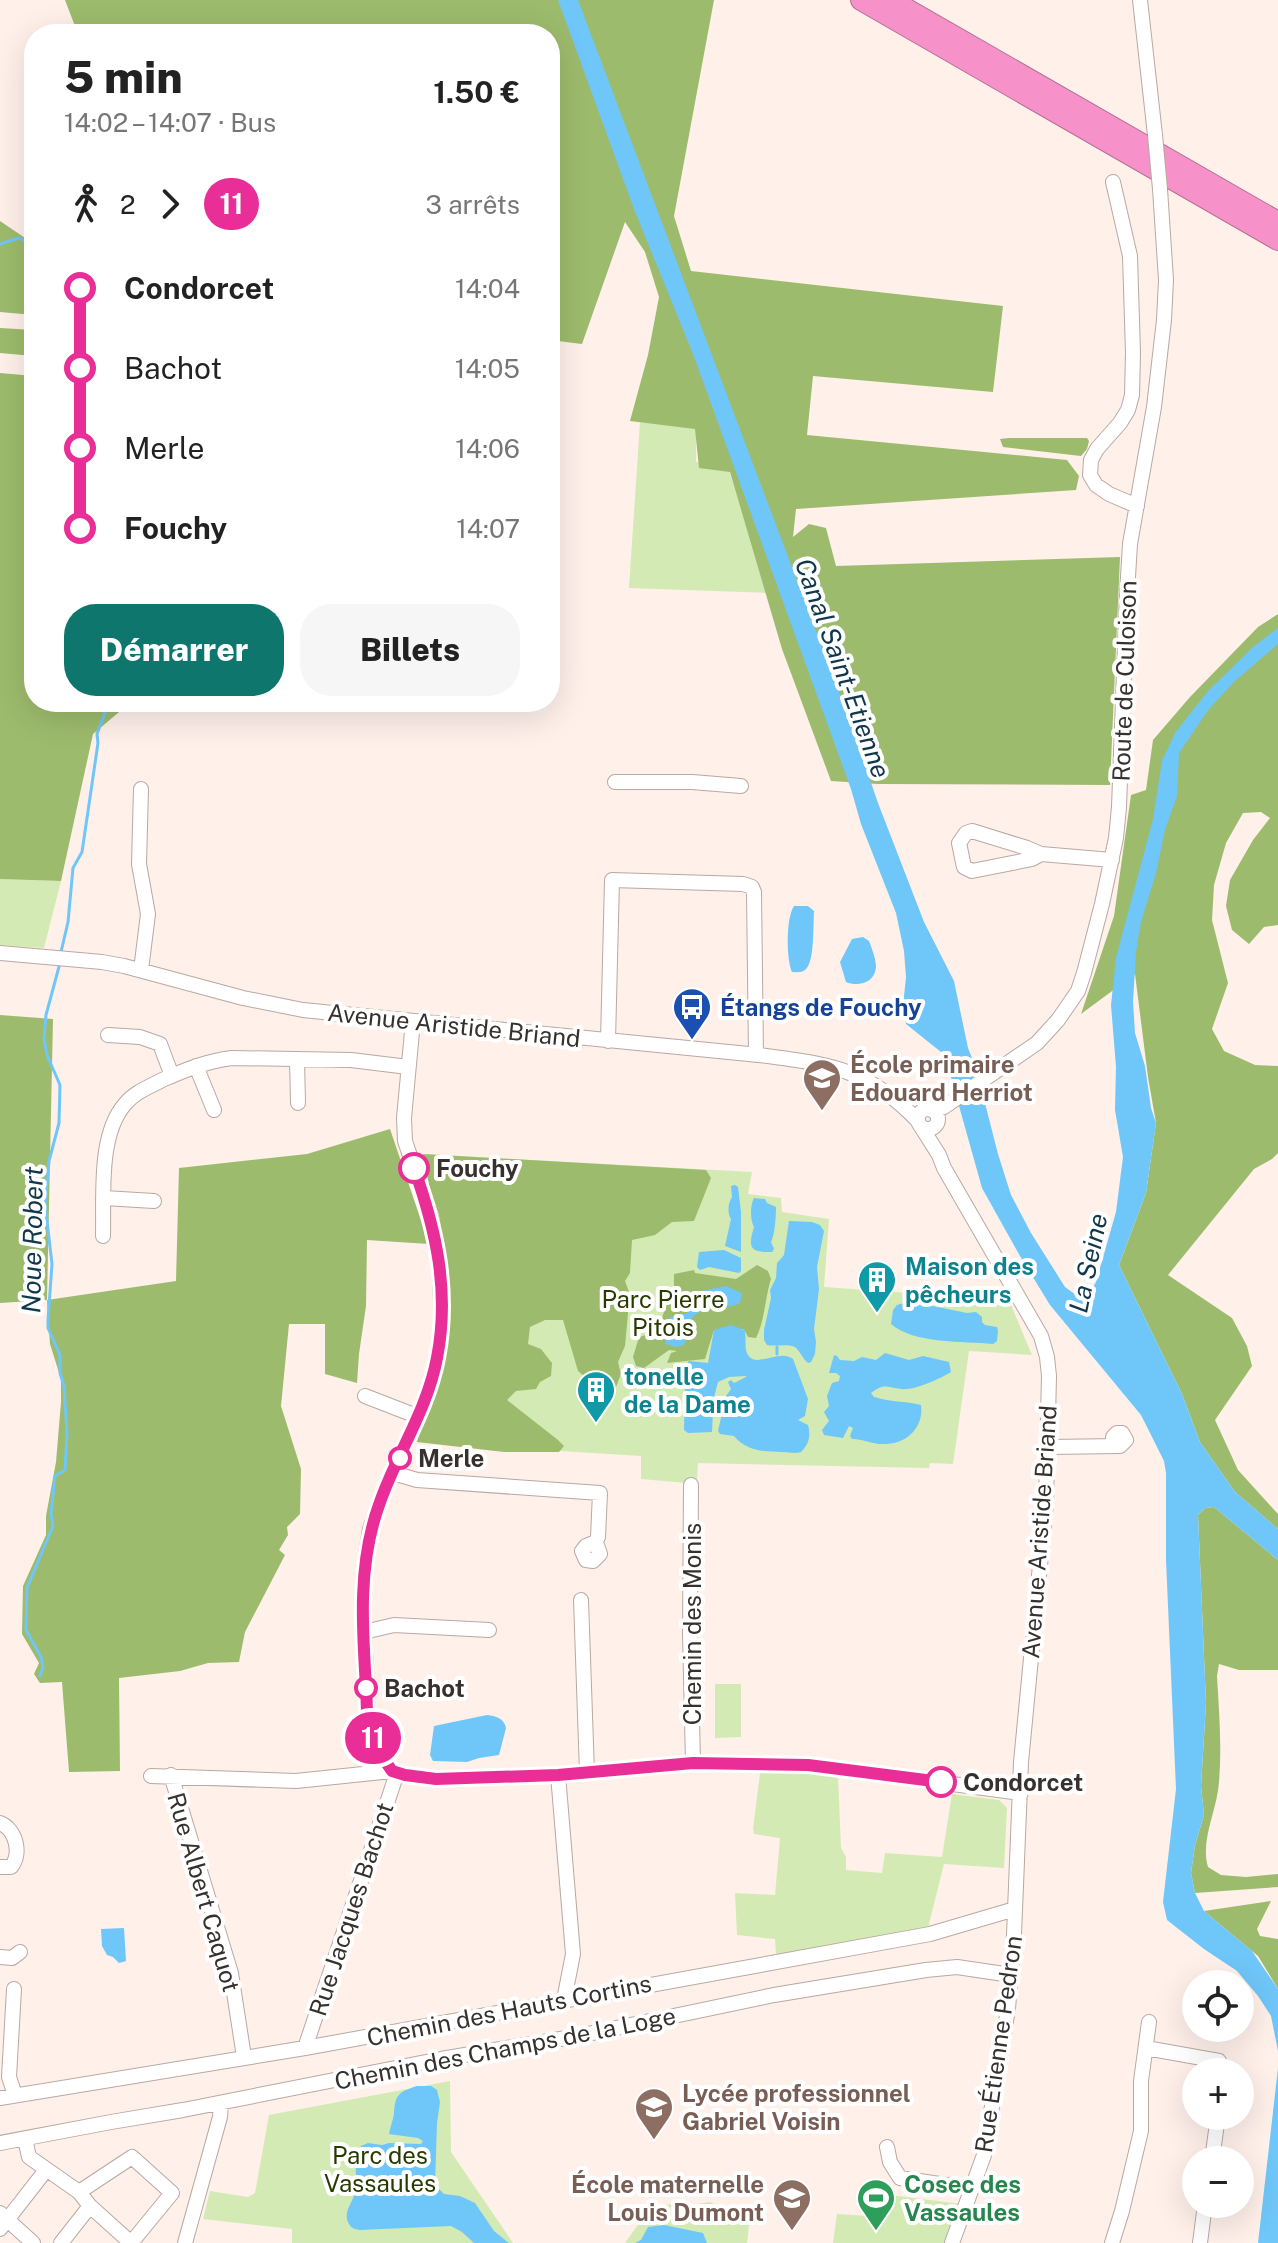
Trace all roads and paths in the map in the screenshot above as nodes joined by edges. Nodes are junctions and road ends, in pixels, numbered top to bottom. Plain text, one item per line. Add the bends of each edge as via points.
1 (861, 0) edge
2 (891, 0) edge
3 (1140, 0) edge
4 (1113, 182) dead end
5 (1278, 222) edge
6 (1278, 240) edge
7 (1137, 506) junction
8 (615, 782) dead end
9 (741, 786) dead end
10 (141, 789) dead end
11 (1041, 854) junction
12 (1112, 860) junction
13 (0, 953) edge
14 (141, 970) junction
15 (413, 1021) junction
16 (108, 1035) dead end
17 (608, 1041) junction
18 (756, 1055) junction
19 (297, 1059) junction
20 (196, 1066) junction
21 (408, 1067) junction
22 (172, 1076) junction
23 (298, 1103) dead end
24 (214, 1110) dead end
25 (933, 1115) junction
26 (104, 1198) junction
27 (154, 1201) dead end
28 (103, 1236) dead end
29 (365, 1396) dead end
30 (419, 1417) junction
31 (1117, 1445) dead end
32 (1048, 1447) junction
33 (393, 1473) junction
34 (691, 1485) dead end
35 (597, 1540) dead end
36 (581, 1600) dead end
37 (489, 1630) dead end
38 (364, 1632) junction
39 (693, 1763) junction
40 (392, 1771) junction
41 (587, 1773) junction
42 (171, 1775) junction
43 (558, 1775) junction
44 (151, 1776) dead end
45 (1021, 1793) junction
46 (0, 1823) edge
47 (0, 1867) edge
48 (1015, 1909) junction
49 (20, 1952) dead end
50 (0, 1957) edge
51 (1011, 1975) junction
52 (14, 1989) dead end
53 (564, 2000) junction
54 (1149, 2022) dead end
55 (305, 2048) junction
56 (1146, 2048) junction
57 (5, 2052) edge
58 (244, 2057) junction
59 (1202, 2058) edge
60 (8, 2096) edge
61 (221, 2103) junction
62 (25, 2139) junction
63 (0, 2143) edge
64 (887, 2147) dead end
65 (46, 2170) junction
66 (972, 2189) junction
67 (79, 2192) junction
68 (90, 2206) junction
69 (1203, 2218) edge
70 (3, 2221) edge
71 (33, 2243) edge
72 (61, 2243) edge
73 (131, 2243) edge
74 (185, 2243) edge
75 (952, 2243) edge
76 (1112, 2243) edge
77 (1200, 2243) edge

1 - 6 highway
2 - 5 highway
3 - 7 street, Route de Culoison, bridge via 1166,280 1154,407
4 - 7 street via 1130,256 1132,395 1120,423 1091,460 1090,475 1109,494
7 - 12 street, Route de Culoison via 1130,544 1121,775
8 - 9 street
10 - 14 street via 139,864 148,914
11 - 11 street via 972,831 959,843 964,867 972,871
11 - 12 street
12 - 25 street, Route de Culoison via 1096,932 1068,1008 1037,1043
13 - 14 street, Avenue Aristide Briand
14 - 15 street, Avenue Aristide Briand via 269,1004
15 - 17 street, Avenue Aristide Briand
15 - 21 street
16 - 22 street via 160,1044
17 - 18 street, Avenue Aristide Briand
17 - 18 street via 612,880 743,884 752,887 754,908
18 - 25 street, Avenue Aristide Briand via 847,1071 902,1104
19 - 20 street via 232,1058
19 - 21 street
19 - 23 street
20 - 22 street
20 - 24 street
21 - 30 street via 405,1141 431,1218 442,1290 437,1358
22 - 26 street via 138,1093 118,1114 106,1150
25 - 32 street, Avenue Aristide Briand via 944,1168 1041,1336 1049,1376
26 - 27 street
26 - 28 street
29 - 30 street
30 - 33 street
31 - 32 street
32 - 45 street, Avenue Aristide Briand
33 - 35 street via 417,1480 606,1492
33 - 38 street via 366,1554
34 - 39 street, Chemin des Monis
36 - 41 street
37 - 38 street via 394,1625
38 - 40 street via 369,1731
39 - 41 street, Rue Albert Caquot
39 - 45 street, Rue Albert Caquot via 808,1765
40 - 42 street, Rue Albert Caquot via 296,1781
40 - 43 street, Rue Albert Caquot via 436,1779
40 - 55 street, Rue Jacques Bachot via 395,1779
41 - 43 street, Rue Albert Caquot
42 - 44 street, Rue Albert Caquot
42 - 58 street, Rue Albert Caquot via 231,1973
43 - 53 street via 573,1954
45 - 48 street, Rue Étienne Pedron
46 - 47 street via 12,1831 18,1854 11,1867
48 - 51 street, Rue Étienne Pedron
48 - 53 street, Chemin des Hauts Cortins via 930,1934
49 - 50 street
51 - 61 street, Chemin des Champs de la Loge via 957,1967 911,1972
51 - 66 street, Rue Étienne Pedron via 992,2112
52 - 57 street
53 - 55 street, Chemin des Hauts Cortins
54 - 56 street
55 - 58 street, Chemin des Hauts Cortins
56 - 59 street
56 - 76 street via 1141,2131
57 - 60 street
58 - 60 street, Chemin des Hauts Cortins
61 - 62 street, Chemin des Champs de la Loge
61 - 74 street
62 - 63 street, Chemin des Champs de la Loge
62 - 65 street via 29,2157
64 - 66 street via 900,2178
65 - 67 street
65 - 70 street
66 - 75 street, Rue Étienne Pedron
67 - 68 street
67 - 73 street via 132,2157 172,2193
68 - 72 street
68 - 73 street
69 - 77 street
70 - 71 street

